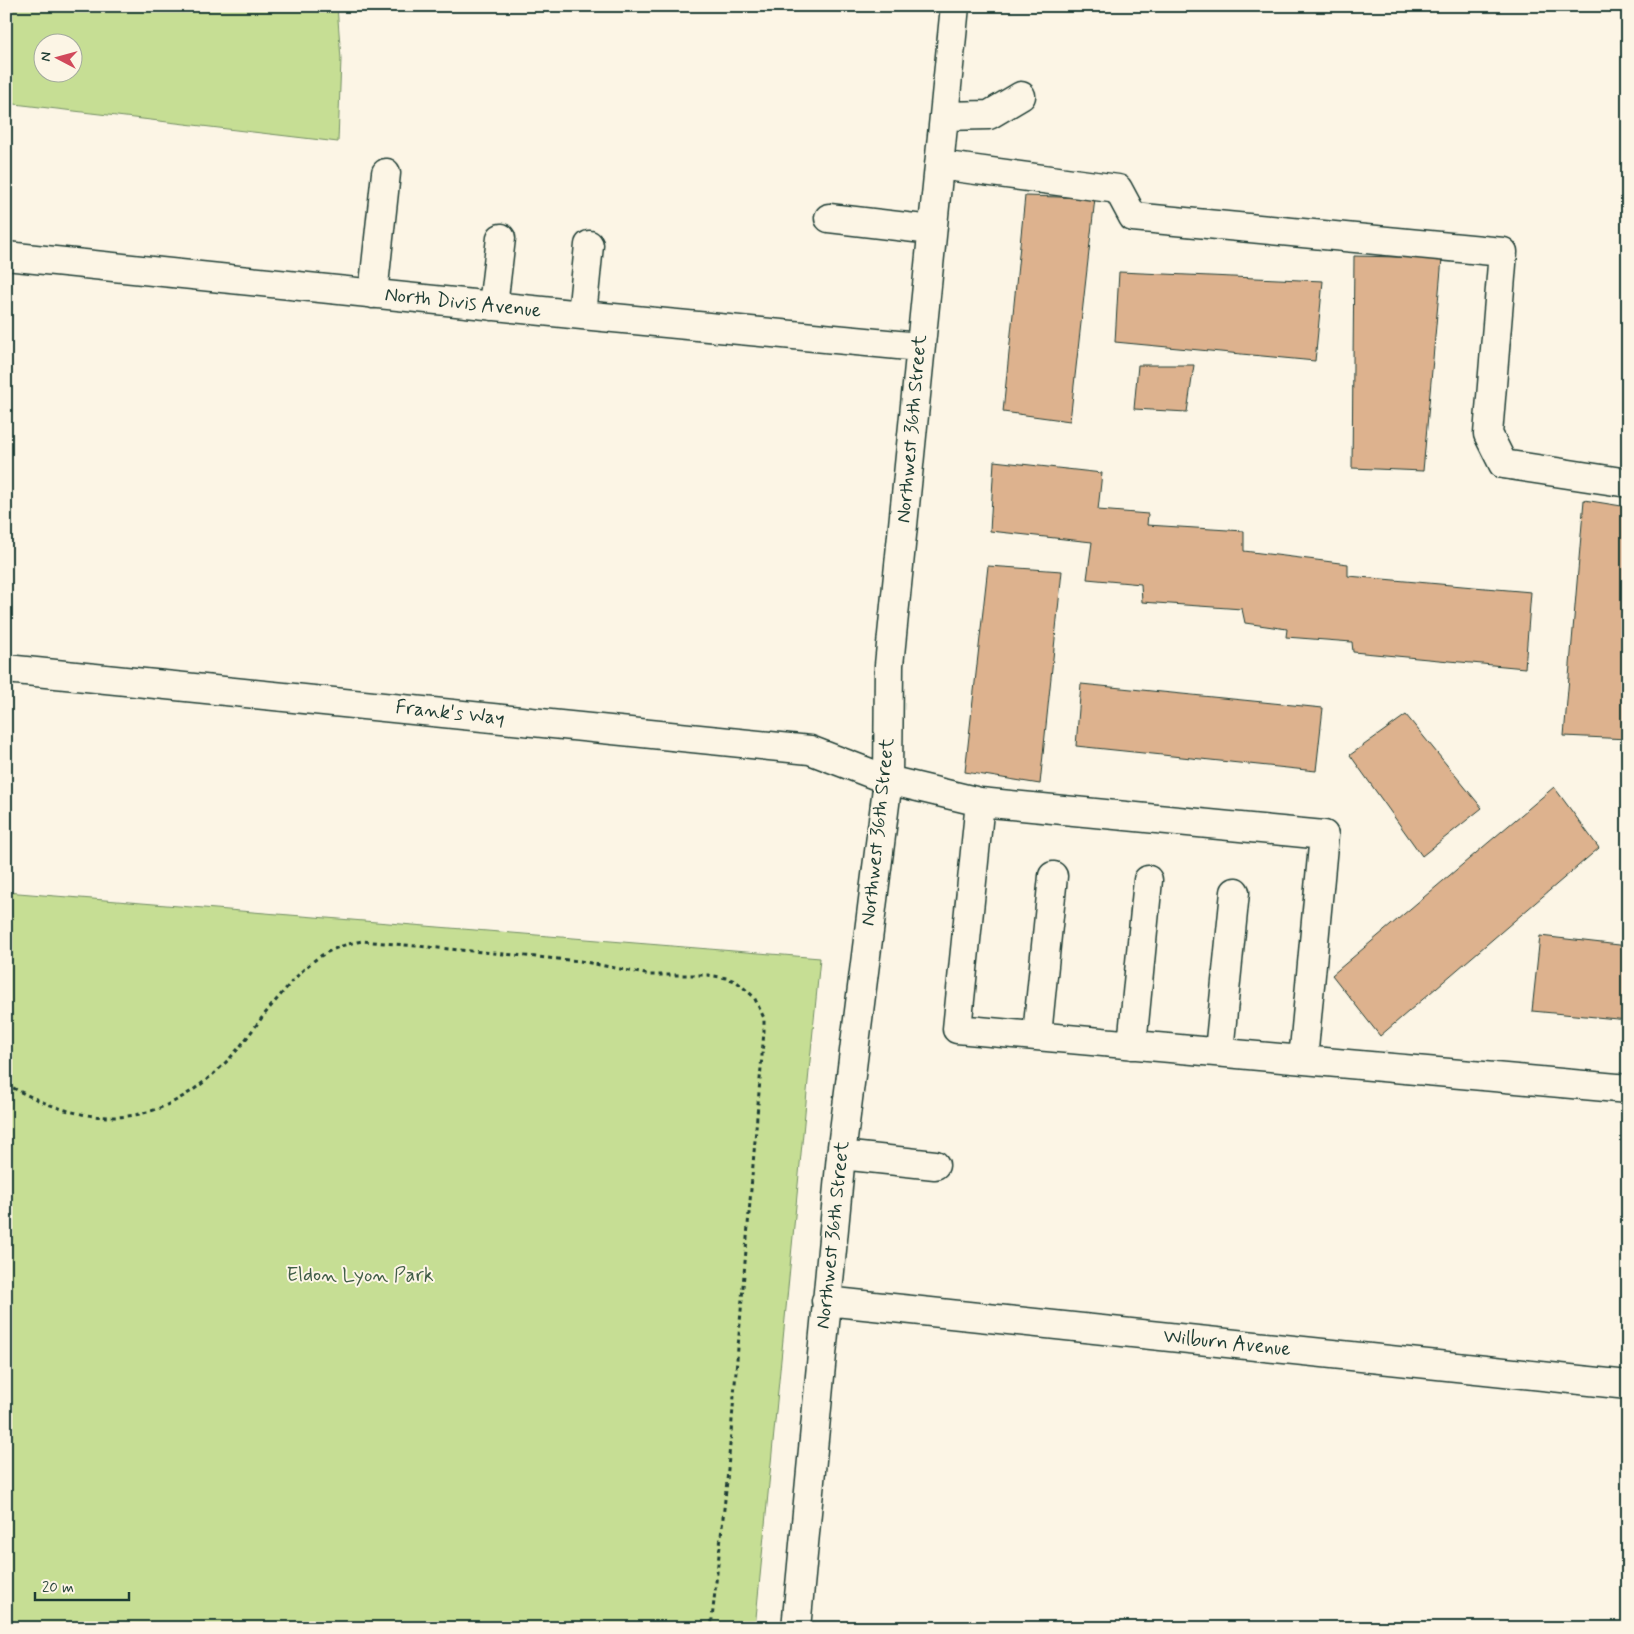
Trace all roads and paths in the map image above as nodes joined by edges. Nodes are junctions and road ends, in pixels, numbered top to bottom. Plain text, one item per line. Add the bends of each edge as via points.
1 (955, 6) edge
2 (1021, 96) dead end
3 (944, 116) junction
4 (939, 165) junction
5 (386, 173) dead end
6 (829, 218) dead end
7 (932, 230) junction
8 (501, 238) dead end
9 (589, 245) dead end
10 (6, 256) edge
11 (373, 294) junction
12 (494, 306) junction
13 (582, 315) junction
14 (920, 347) junction
15 (1628, 482) edge
16 (6, 669) edge
17 (888, 780) junction
18 (980, 802) junction
19 (1053, 876) dead end
20 (1148, 880) dead end
21 (1235, 892) dead end
22 (1037, 1035) junction
23 (1132, 1045) junction
24 (1219, 1051) junction
25 (1303, 1060) junction
26 (6, 1084) edge
27 (1628, 1089) edge
28 (841, 1155) junction
29 (935, 1164) dead end
30 (826, 1301) junction
31 (1628, 1385) edge
32 (711, 1628) edge
33 (796, 1628) edge

1 - 3 street, Northwest 36th Street
2 - 3 street via 989,114
3 - 4 street, Northwest 36th Street
4 - 7 street, Northwest 36th Street
4 - 15 street via 1118,189 1133,217 1504,252 1488,434 1503,464
5 - 11 street
6 - 7 street
7 - 14 street, Northwest 36th Street
8 - 12 street
9 - 13 street
10 - 11 street, North Divis Avenue
11 - 12 street, North Divis Avenue
12 - 13 street, North Divis Avenue
13 - 14 street, North Divis Avenue
14 - 17 street, Northwest 36th Street via 889,666
16 - 17 street, Frank's Way via 810,750
17 - 18 street, Frank's Way
17 - 28 street, Northwest 36th Street
18 - 22 street via 957,1029
18 - 25 street, Frank's Way via 1324,836
19 - 22 street
20 - 23 street
21 - 24 street
22 - 23 street
23 - 24 street
24 - 25 street
25 - 27 street
26 - 32 path via 65,1109 100,1117 128,1117 154,1112 200,1086 226,1063 296,977 320,955 340,945 362,941 580,961 650,975 708,975 737,982 748,990 764,1018 764,1031 727,1481
28 - 29 street
28 - 30 street, Northwest 36th Street
30 - 31 street, Wilburn Avenue
30 - 33 street, Northwest 36th Street

